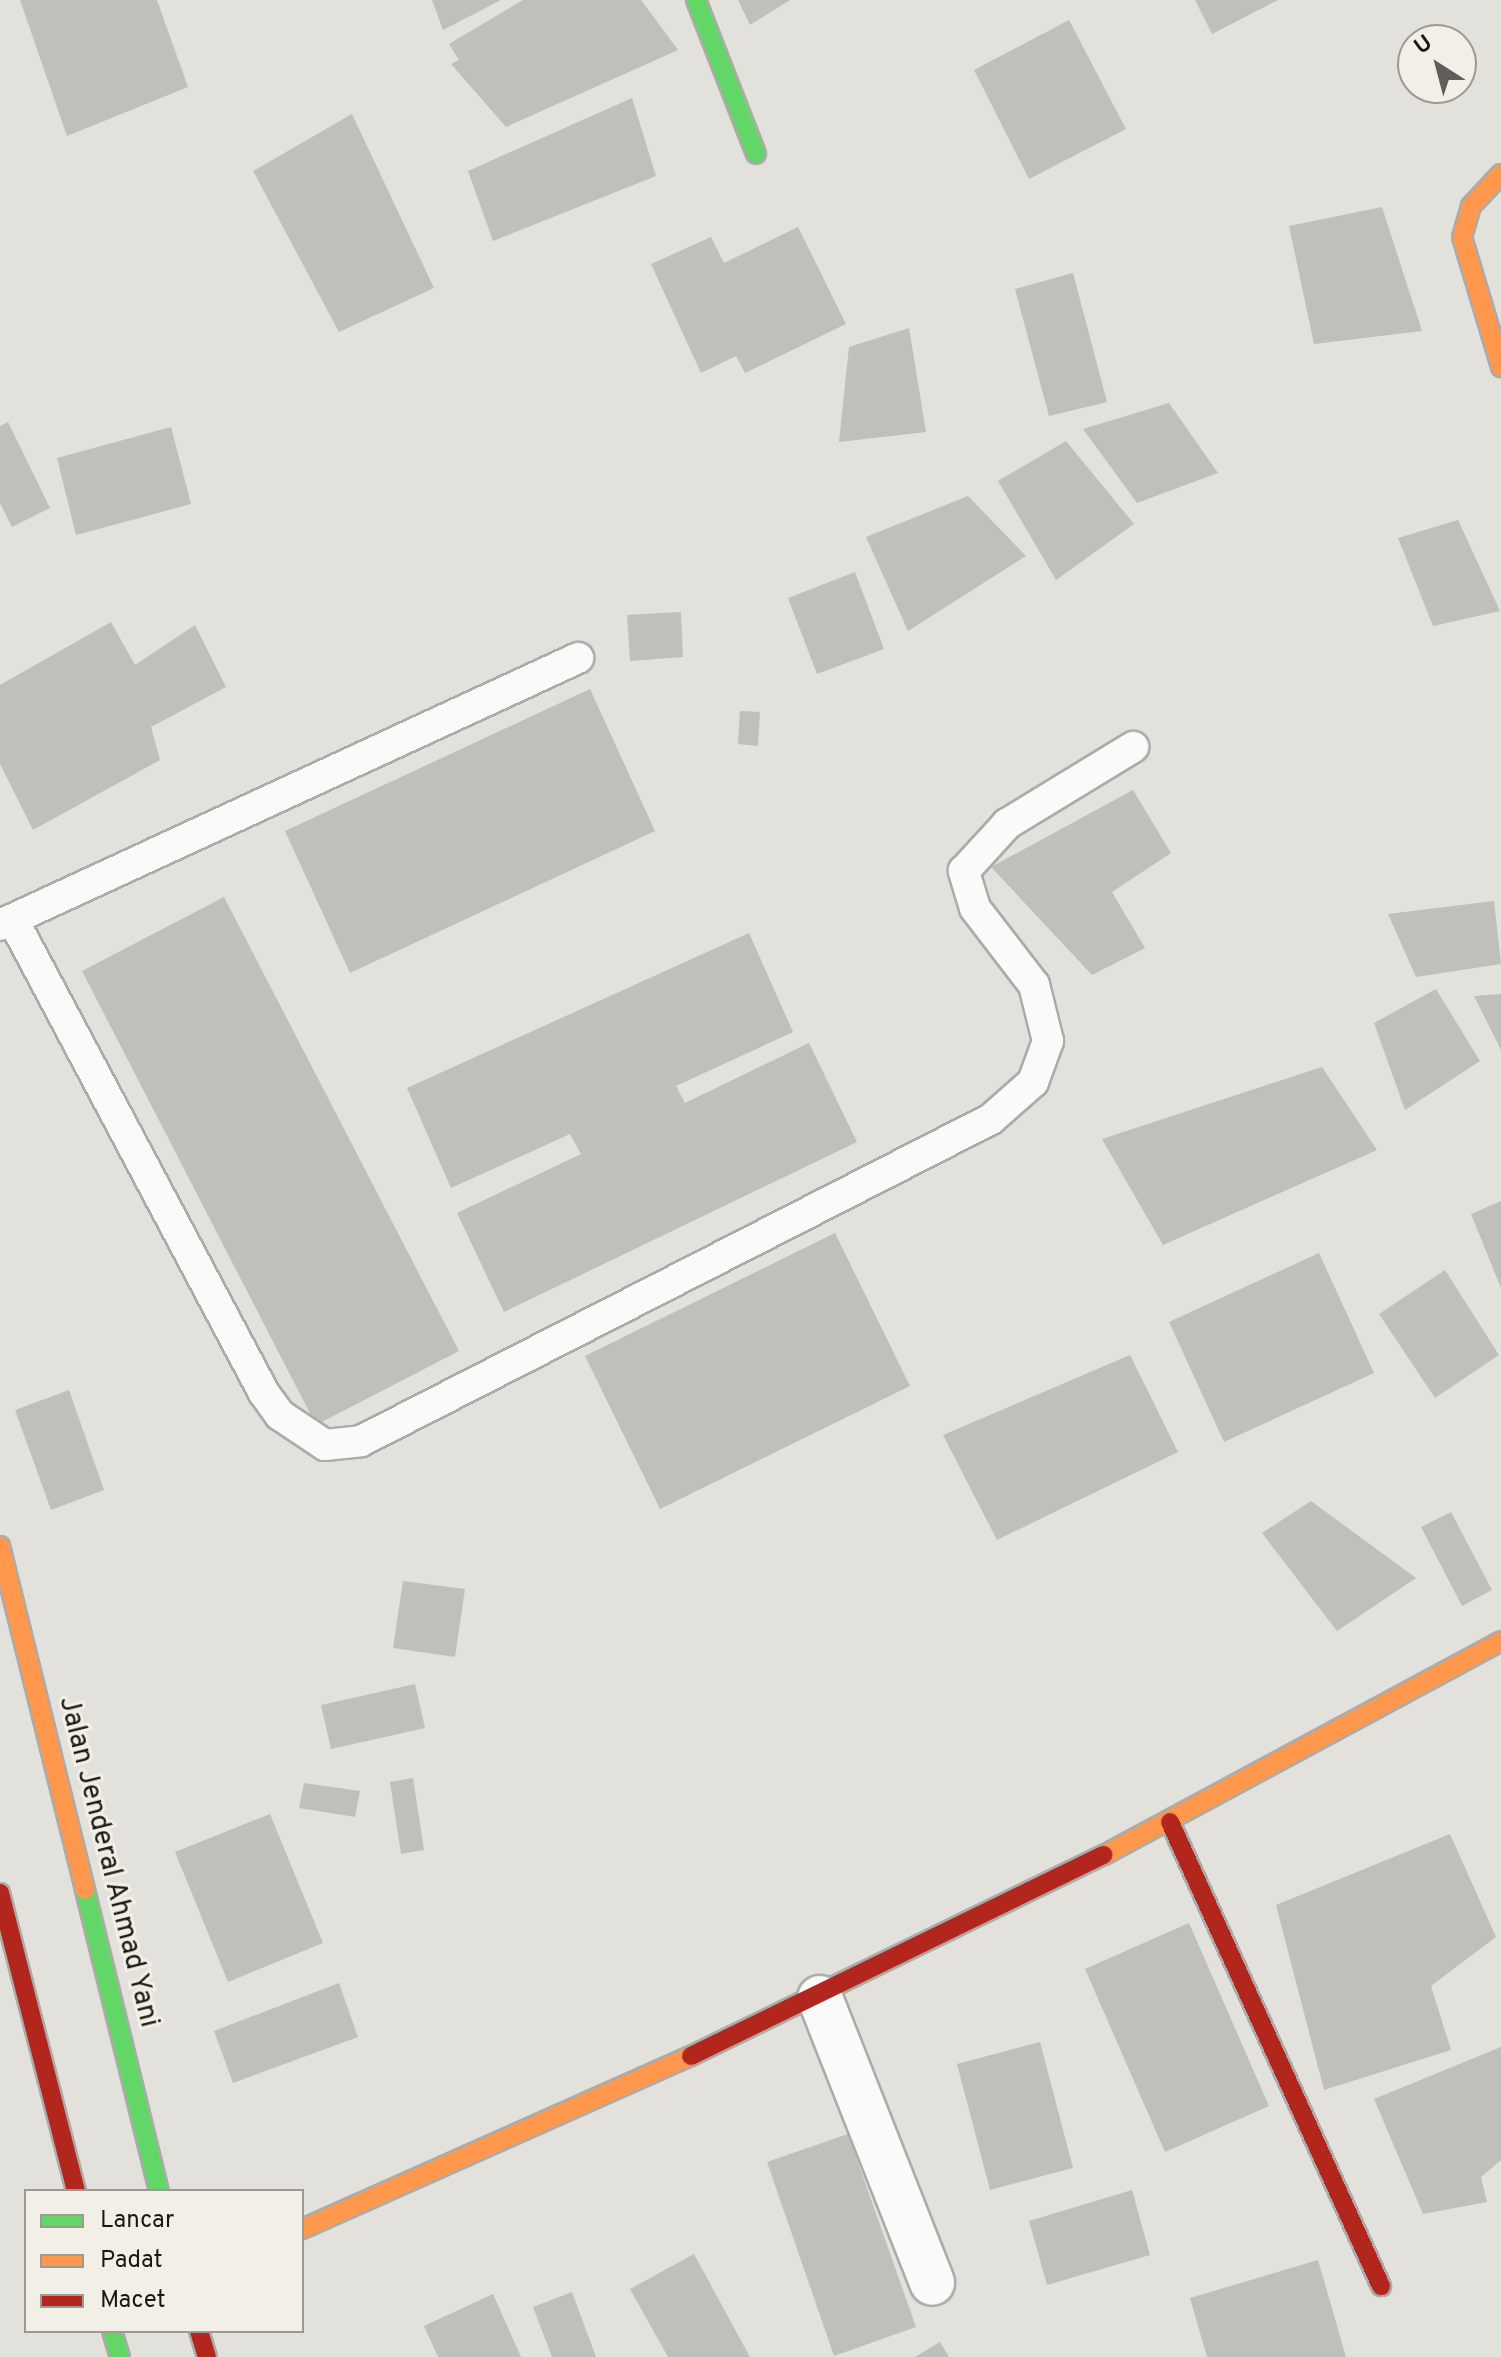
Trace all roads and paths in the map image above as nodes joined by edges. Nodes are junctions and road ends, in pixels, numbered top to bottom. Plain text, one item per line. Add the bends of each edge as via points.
1 (696, 0) edge
2 (756, 154) dead end
3 (1501, 174) edge
4 (1501, 367) edge
5 (578, 658) dead end
6 (1133, 747) dead end
7 (6, 922) edge
8 (0, 1546) edge
9 (1501, 1641) edge
10 (1170, 1822) junction
11 (0, 1893) edge
12 (13, 1991) edge
13 (820, 1998) junction
14 (75, 2189) edge
15 (159, 2189) edge
16 (304, 2228) edge
17 (932, 2283) dead end
18 (1381, 2286) dead end
19 (113, 2333) edge
20 (200, 2333) edge
21 (120, 2357) edge
22 (207, 2357) edge

1 - 2 main road
3 - 4 main road via 1471,206 1462,237
5 - 7 lane
6 - 7 lane via 1007,824 964,871 975,908 1034,985 1048,1041 1033,1082 991,1119 361,1441 325,1445 280,1415 264,1393
8 - 15 main road, Jalan Jenderal Ahmad Yani
9 - 10 main road
10 - 13 main road
10 - 18 main road
11 - 12 main road
12 - 14 main road
13 - 16 main road
13 - 17 street
19 - 21 main road
20 - 22 main road

